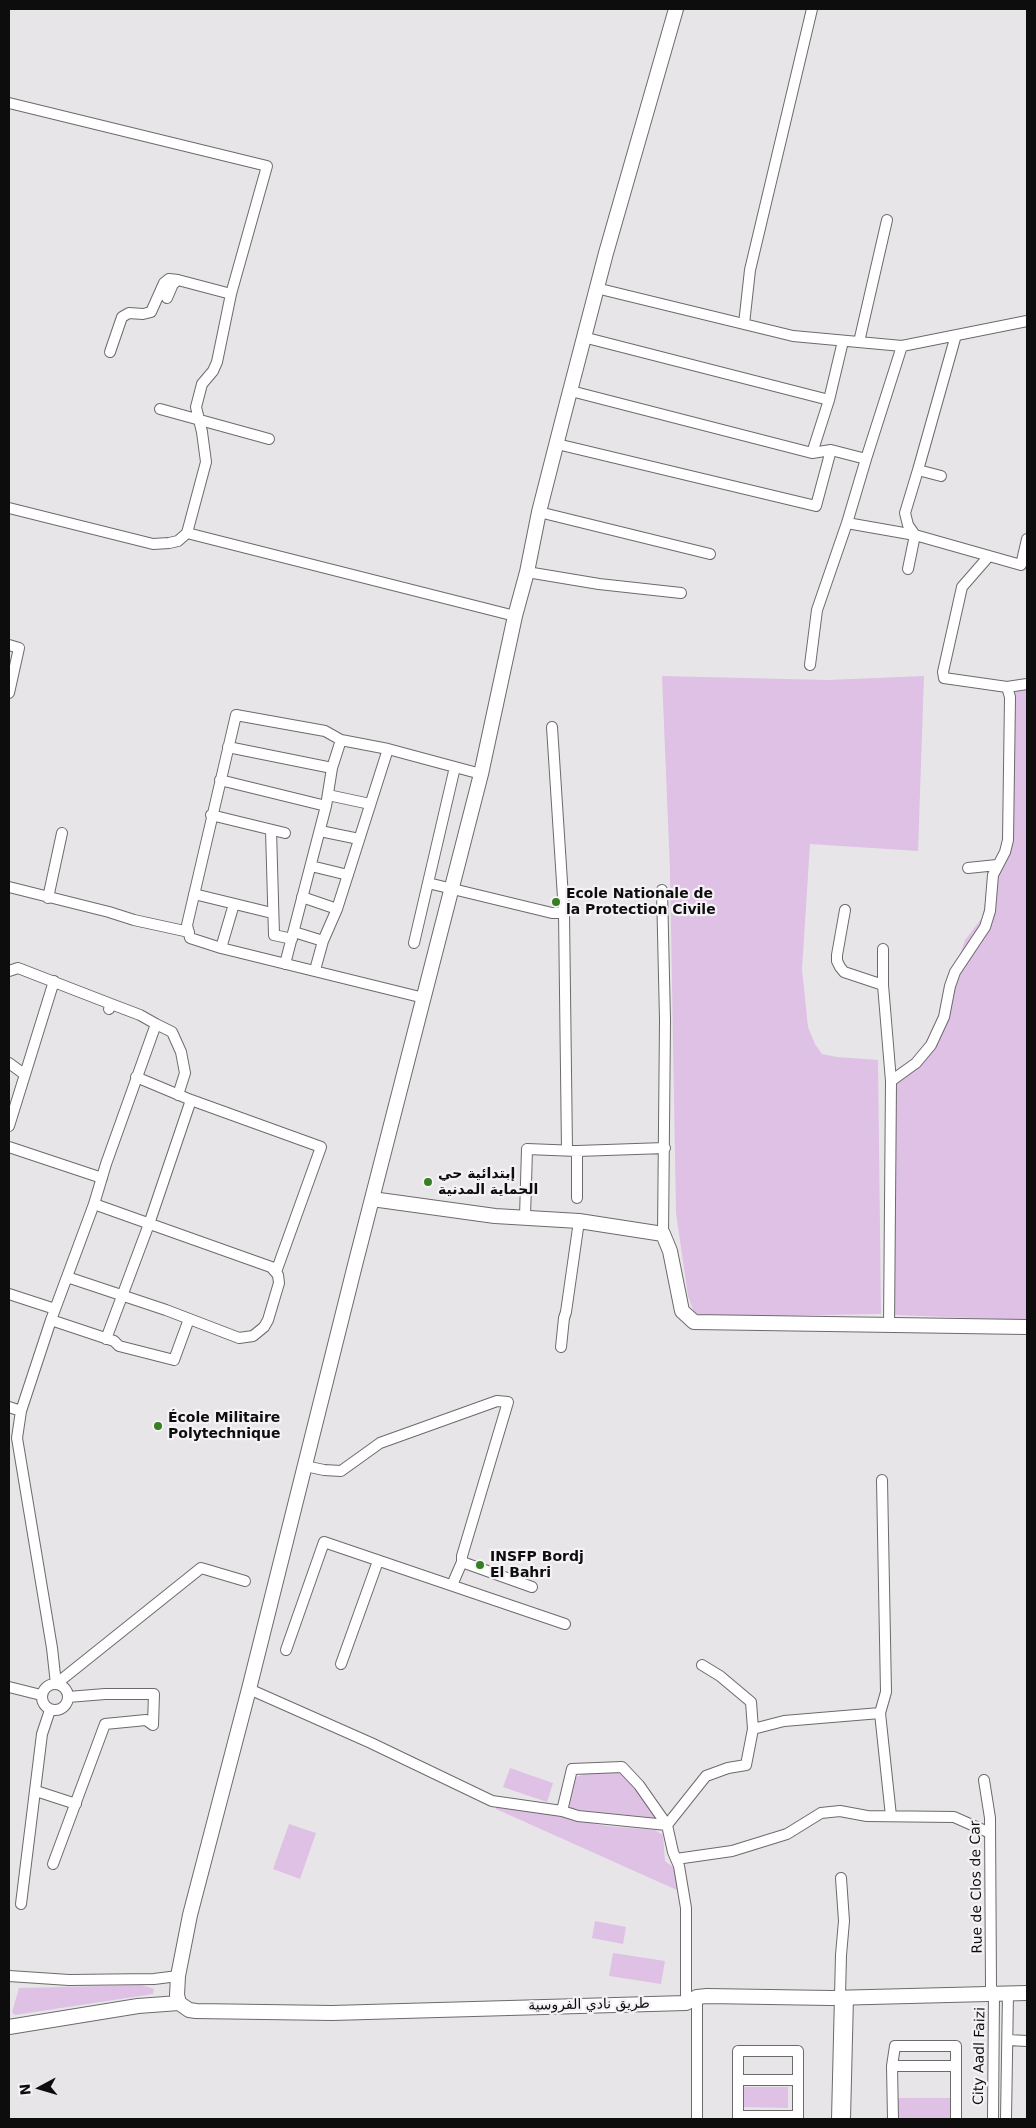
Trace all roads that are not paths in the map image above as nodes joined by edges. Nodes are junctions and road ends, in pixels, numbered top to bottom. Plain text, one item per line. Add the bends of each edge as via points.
1 (676, 9) edge
2 (812, 9) edge
3 (9, 104) edge
4 (887, 220) dead end
5 (178, 280) junction
6 (596, 288) junction
7 (231, 294) junction
8 (167, 298) dead end
9 (1027, 321) edge
10 (744, 324) junction
11 (956, 335) junction
12 (583, 337) junction
13 (843, 341) junction
14 (859, 342) junction
15 (902, 346) junction
16 (110, 352) dead end
17 (571, 391) junction
18 (829, 400) junction
19 (160, 409) dead end
20 (198, 419) junction
21 (270, 440) dead end
22 (556, 444) junction
23 (831, 450) junction
24 (812, 453) junction
25 (866, 459) junction
26 (918, 470) junction
27 (941, 476) dead end
28 (9, 508) edge
29 (540, 512) junction
30 (848, 523) junction
31 (187, 533) junction
32 (915, 535) junction
33 (1027, 539) edge
34 (710, 554) dead end
35 (989, 556) junction
36 (908, 569) dead end
37 (527, 572) junction
38 (681, 593) dead end
39 (515, 616) junction
40 (9, 645) edge
41 (810, 664) dead end
42 (1027, 684) edge
43 (1007, 687) junction
44 (9, 693) edge
45 (552, 727) dead end
46 (342, 740) junction
47 (228, 747) junction
48 (388, 749) junction
49 (455, 767) junction
50 (332, 768) junction
51 (482, 774) junction
52 (220, 780) junction
53 (328, 795) junction
54 (370, 804) junction
55 (326, 806) junction
56 (211, 815) junction
57 (271, 830) junction
58 (320, 830) junction
59 (62, 833) dead end
60 (285, 833) dead end
61 (359, 838) junction
62 (997, 865) junction
63 (310, 866) junction
64 (968, 868) dead end
65 (348, 875) junction
66 (428, 883) junction
67 (9, 887) edge
68 (452, 888) junction
69 (662, 890) dead end
70 (194, 894) junction
71 (302, 897) junction
72 (48, 898) junction
73 (234, 904) junction
74 (337, 909) junction
75 (845, 910) dead end
76 (272, 913) junction
77 (564, 913) junction
78 (189, 932) junction
79 (293, 935) junction
80 (323, 941) junction
81 (414, 943) dead end
82 (221, 948) junction
83 (883, 949) dead end
84 (285, 964) junction
85 (315, 970) junction
86 (9, 971) edge
87 (54, 981) junction
88 (882, 985) junction
89 (424, 998) junction
90 (156, 1024) junction
91 (9, 1063) edge
92 (24, 1074) junction
93 (136, 1078) junction
94 (891, 1081) junction
95 (178, 1095) junction
96 (191, 1100) junction
97 (9, 1126) edge
98 (9, 1147) edge
99 (665, 1148) junction
100 (572, 1151) junction
101 (102, 1178) junction
102 (577, 1198) dead end
103 (372, 1199) junction
104 (94, 1204) junction
105 (525, 1217) junction
106 (580, 1221) junction
107 (149, 1224) junction
108 (662, 1234) junction
109 (276, 1272) junction
110 (67, 1277) junction
111 (9, 1294) edge
112 (123, 1295) junction
113 (55, 1310) junction
114 (189, 1319) junction
115 (51, 1320) junction
116 (889, 1326) junction
117 (1027, 1327) edge
118 (106, 1338) junction
119 (561, 1347) dead end
120 (9, 1408) edge
121 (21, 1411) junction
122 (305, 1466) junction
123 (882, 1480) dead end
124 (378, 1561) junction
125 (462, 1562) junction
126 (245, 1581) dead end
127 (452, 1585) junction
128 (532, 1587) dead end
129 (565, 1624) dead end
130 (286, 1650) dead end
131 (341, 1664) dead end
132 (702, 1665) dead end
133 (56, 1684) junction
134 (9, 1687) edge
135 (249, 1689) junction
136 (42, 1695) junction
137 (68, 1697) junction
138 (50, 1710) junction
139 (880, 1713) junction
140 (753, 1729) junction
141 (984, 1780) dead end
142 (36, 1790) junction
143 (76, 1804) junction
144 (562, 1811) junction
145 (891, 1816) junction
146 (667, 1825) junction
147 (990, 1833) junction
148 (676, 1859) junction
149 (53, 1864) dead end
150 (841, 1878) dead end
151 (21, 1904) dead end
152 (9, 1976) edge
153 (178, 1976) junction
154 (994, 1993) junction
155 (1008, 1993) junction
156 (1027, 1993) edge
157 (844, 1997) junction
158 (691, 2000) junction
159 (179, 2003) junction
160 (9, 2027) edge
161 (1008, 2040) junction
162 (1027, 2041) edge
163 (892, 2066) junction
164 (956, 2066) junction
165 (738, 2080) junction
166 (798, 2080) junction
167 (738, 2118) edge
168 (798, 2118) edge
169 (697, 2119) edge
170 (838, 2119) edge
171 (845, 2119) edge
172 (892, 2119) edge
173 (956, 2119) edge
174 (993, 2119) edge
175 (1006, 2119) edge

1 - 6 main road
2 - 10 street via 750,270
3 - 7 street via 267,166
4 - 14 street
5 - 7 street
5 - 8 street
5 - 16 street via 169,279 164,283 151,312 129,313 122,317
6 - 10 street
6 - 12 main road
7 - 20 street via 217,362 200,388 196,407
9 - 11 street
10 - 13 street via 793,336
11 - 15 street
11 - 26 street
12 - 17 main road
12 - 18 street
13 - 14 street
13 - 18 street
14 - 15 street
15 - 25 street
17 - 22 main road
17 - 24 street
18 - 24 street
19 - 20 street
20 - 21 street
20 - 31 street via 206,462
22 - 23 street via 816,506
22 - 29 main road
23 - 24 street
23 - 25 street
25 - 30 street
26 - 27 street
26 - 32 street via 905,513
28 - 31 street via 153,544 178,541
29 - 34 street
29 - 37 main road
30 - 32 street
30 - 41 street via 817,610
31 - 39 street
32 - 35 street
32 - 36 street
33 - 35 street via 1021,565
35 - 43 street via 962,587 943,672 944,678
37 - 38 street
37 - 39 main road
39 - 51 main road
40 - 44 street via 19,648
42 - 43 street
43 - 62 street via 1010,697 1008,840
45 - 77 street
46 - 47 street via 325,730 236,716
46 - 48 street
46 - 50 street
47 - 50 street
47 - 52 street
48 - 49 street
48 - 54 street
49 - 51 street
49 - 66 street
50 - 53 street
51 - 68 main road
52 - 55 street
52 - 56 street
53 - 54 street
53 - 55 street
54 - 61 street
55 - 58 street
56 - 57 street
56 - 70 street
57 - 60 street
57 - 76 street
58 - 61 street
58 - 63 street
59 - 72 street
61 - 65 street
62 - 64 street
62 - 94 street via 985,927 955,972 944,1017 930,1045 916,1063
63 - 65 street
63 - 71 street
65 - 74 street
66 - 68 street
66 - 81 street
67 - 72 street
68 - 77 street
68 - 89 main road
69 - 99 street
70 - 73 street
70 - 78 street via 187,925
71 - 74 street
71 - 79 street
72 - 78 street
73 - 76 street
73 - 82 street
74 - 80 street
75 - 88 street via 837,961 844,972
76 - 79 street via 274,935
77 - 100 street
78 - 82 street via 190,938
79 - 80 street
79 - 84 street
80 - 85 street
82 - 84 street
83 - 88 street
84 - 85 street
85 - 89 street
86 - 87 street via 18,968
87 - 90 street
87 - 92 street
88 - 94 street
89 - 103 main road
90 - 93 street
90 - 95 street via 172,1032 181,1052 185,1074
91 - 92 street
92 - 97 street
93 - 95 street
93 - 101 street
94 - 116 street
95 - 96 street
96 - 107 street
96 - 109 street via 321,1147
98 - 101 street
99 - 100 street
99 - 108 street
100 - 102 street
100 - 105 street via 527,1149
101 - 104 street
103 - 105 main road
103 - 122 main road
104 - 107 street
104 - 110 street
105 - 106 main road
106 - 108 main road
106 - 119 street
107 - 109 street via 264,1263
107 - 112 street
108 - 116 main road via 670,1251 682,1311 694,1322
109 - 114 street via 278,1287 268,1320 253,1336 239,1338
110 - 112 street
110 - 113 street
111 - 113 street
112 - 114 street
112 - 118 street
113 - 115 street
114 - 118 street via 173,1362 119,1346
115 - 118 street
115 - 121 street
116 - 117 main road
120 - 121 street
121 - 133 street via 17,1438
122 - 125 street via 341,1471 380,1443 505,1400 508,1404
122 - 135 main road
123 - 139 street via 886,1692
124 - 127 street
124 - 130 street via 324,1542
124 - 131 street
125 - 127 street
125 - 128 street
126 - 133 street via 201,1568
127 - 129 street
132 - 140 street via 751,1702
133 - 136 street via 46,1686
133 - 137 street via 66,1689
134 - 136 street
135 - 144 street via 492,1801
135 - 153 main road via 190,1915
136 - 138 street via 43,1704
137 - 138 street via 62,1708
137 - 143 street via 154,1694 153,1725 146,1720 105,1724
138 - 142 street via 42,1734
139 - 140 street via 784,1721
139 - 145 street
140 - 146 street via 746,1765 706,1776
141 - 147 street, Rue de Clos de Car
142 - 143 street
142 - 151 street
143 - 149 street
144 - 146 street via 578,1816
144 - 146 street via 572,1769 622,1767
145 - 147 street via 954,1817
145 - 148 street via 840,1811 820,1813 787,1834 732,1851
146 - 148 street
147 - 154 street, Rue de Clos de Car via 991,1987
148 - 158 street via 686,1908
150 - 157 street
152 - 153 street via 86,1980
153 - 159 main road
154 - 155 main road, طريق نادي الفروسية
154 - 157 main road, طريق نادي الفروسية
154 - 174 street, City Aadl Faizi
155 - 156 main road, طريق نادي الفروسية
155 - 161 street
157 - 158 main road, طريق نادي الفروسية
157 - 170 street
157 - 171 street
158 - 159 main road, طريق نادي الفروسية via 332,2013 196,2011 188,2010
158 - 169 street
159 - 160 main road via 138,2006
161 - 162 street
161 - 175 street
163 - 164 street, City Aadl Faizi
163 - 164 street via 895,2046 956,2046
163 - 172 street
164 - 173 street
165 - 166 street
165 - 166 street via 738,2051 798,2050
165 - 167 street
166 - 168 street
167 - 168 street

